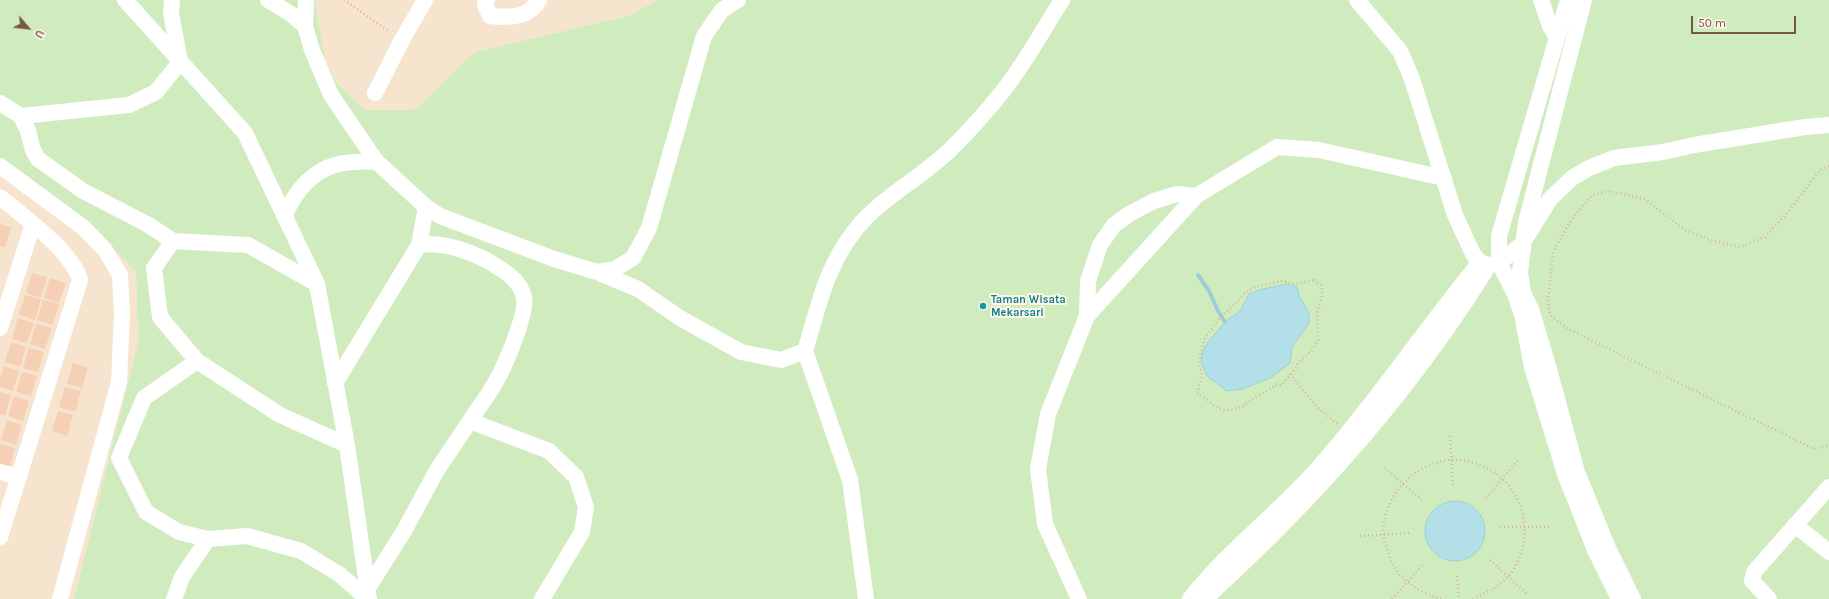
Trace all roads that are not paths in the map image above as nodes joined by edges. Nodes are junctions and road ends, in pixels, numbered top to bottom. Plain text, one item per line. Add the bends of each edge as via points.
1 (125, 0) edge
2 (172, 0) edge
3 (268, 0) edge
4 (306, 0) edge
5 (425, 0) edge
6 (487, 0) edge
7 (738, 0) edge
8 (1062, 0) edge
9 (1357, 0) edge
10 (1541, 0) edge
11 (1568, 0) edge
12 (1584, 0) edge
13 (542, 1) edge
14 (305, 26) junction
15 (1557, 38) junction
16 (180, 62) junction
17 (375, 93) dead end
18 (0, 102) edge
19 (20, 116) junction
20 (1829, 125) edge
21 (376, 161) junction
22 (0, 166) edge
23 (1444, 178) junction
24 (1196, 196) junction
25 (0, 197) edge
26 (426, 208) junction
27 (285, 214) junction
28 (33, 224) junction
29 (173, 241) junction
30 (1522, 244) junction
31 (419, 245) junction
32 (1489, 263) junction
33 (597, 272) junction
34 (317, 284) junction
35 (1087, 316) junction
36 (0, 328) edge
37 (805, 352) junction
38 (197, 361) junction
39 (336, 383) junction
40 (470, 421) junction
41 (347, 445) junction
42 (0, 472) edge
43 (19, 477) junction
44 (1829, 487) edge
45 (1795, 525) junction
46 (0, 537) edge
47 (208, 540) junction
48 (1827, 548) edge
49 (1216, 587) edge
50 (368, 595) edge
51 (60, 599) edge
52 (174, 599) edge
53 (542, 599) edge
54 (866, 599) edge
55 (1079, 599) edge
56 (1190, 599) edge
57 (1205, 599) edge
58 (1619, 599) edge
59 (1633, 599) edge
60 (1769, 599) edge

1 - 16 street
2 - 16 street via 171,13
3 - 14 street
4 - 14 street
5 - 17 street
6 - 13 street via 485,6 490,16 505,18 530,12
7 - 33 street via 722,10 704,36 649,228 633,258 615,269
8 - 37 street via 1003,91 974,124 931,168 866,216 849,238 833,265 822,291
9 - 23 street via 1400,51 1412,79
10 - 15 street
11 - 15 street
12 - 30 street
14 - 21 street via 331,95
15 - 32 street
16 - 19 street via 156,92 129,105
16 - 27 street via 245,133
18 - 19 street
19 - 29 street via 38,159 83,191 147,224
20 - 30 street via 1614,158 1572,178 1550,200
21 - 26 street
21 - 27 street via 335,165 312,176 292,200
22 - 51 street via 84,228 105,250 120,275 122,314 119,382
23 - 24 street via 1319,150 1276,147
23 - 32 street via 1464,237
24 - 35 street
24 - 35 street via 1176,194 1154,201 1114,225 1100,245 1088,281
25 - 28 street
26 - 31 street
26 - 33 street via 440,216 554,259
27 - 34 street
28 - 36 street
28 - 43 street via 70,259 80,280
29 - 34 street via 248,245
29 - 38 street via 154,268 160,317
30 - 32 street
30 - 59 street via 1520,272 1523,293 1531,309 1547,361 1577,472 1608,548
31 - 39 street
31 - 40 street via 431,244 473,254 497,266 515,280 524,297 520,325 499,376
32 - 49 street
32 - 49 street via 1467,301 1374,424 1335,470 1280,527
32 - 58 street via 1515,294 1532,367 1565,474 1595,550
33 - 37 street via 638,289 680,318 742,352 781,360
34 - 39 street
35 - 55 street via 1048,414 1038,469 1045,524
37 - 54 street via 850,480
38 - 41 street via 280,415
38 - 47 street via 144,398 119,458 146,512 179,532
39 - 41 street
40 - 50 street via 437,470
40 - 53 street via 548,451 576,477 586,506 582,532
41 - 50 street
42 - 43 street
43 - 46 street
44 - 45 street
45 - 48 street
45 - 60 street via 1754,572 1752,581
47 - 50 street via 247,536 301,551
47 - 52 street via 182,577
49 - 56 street
49 - 57 street

